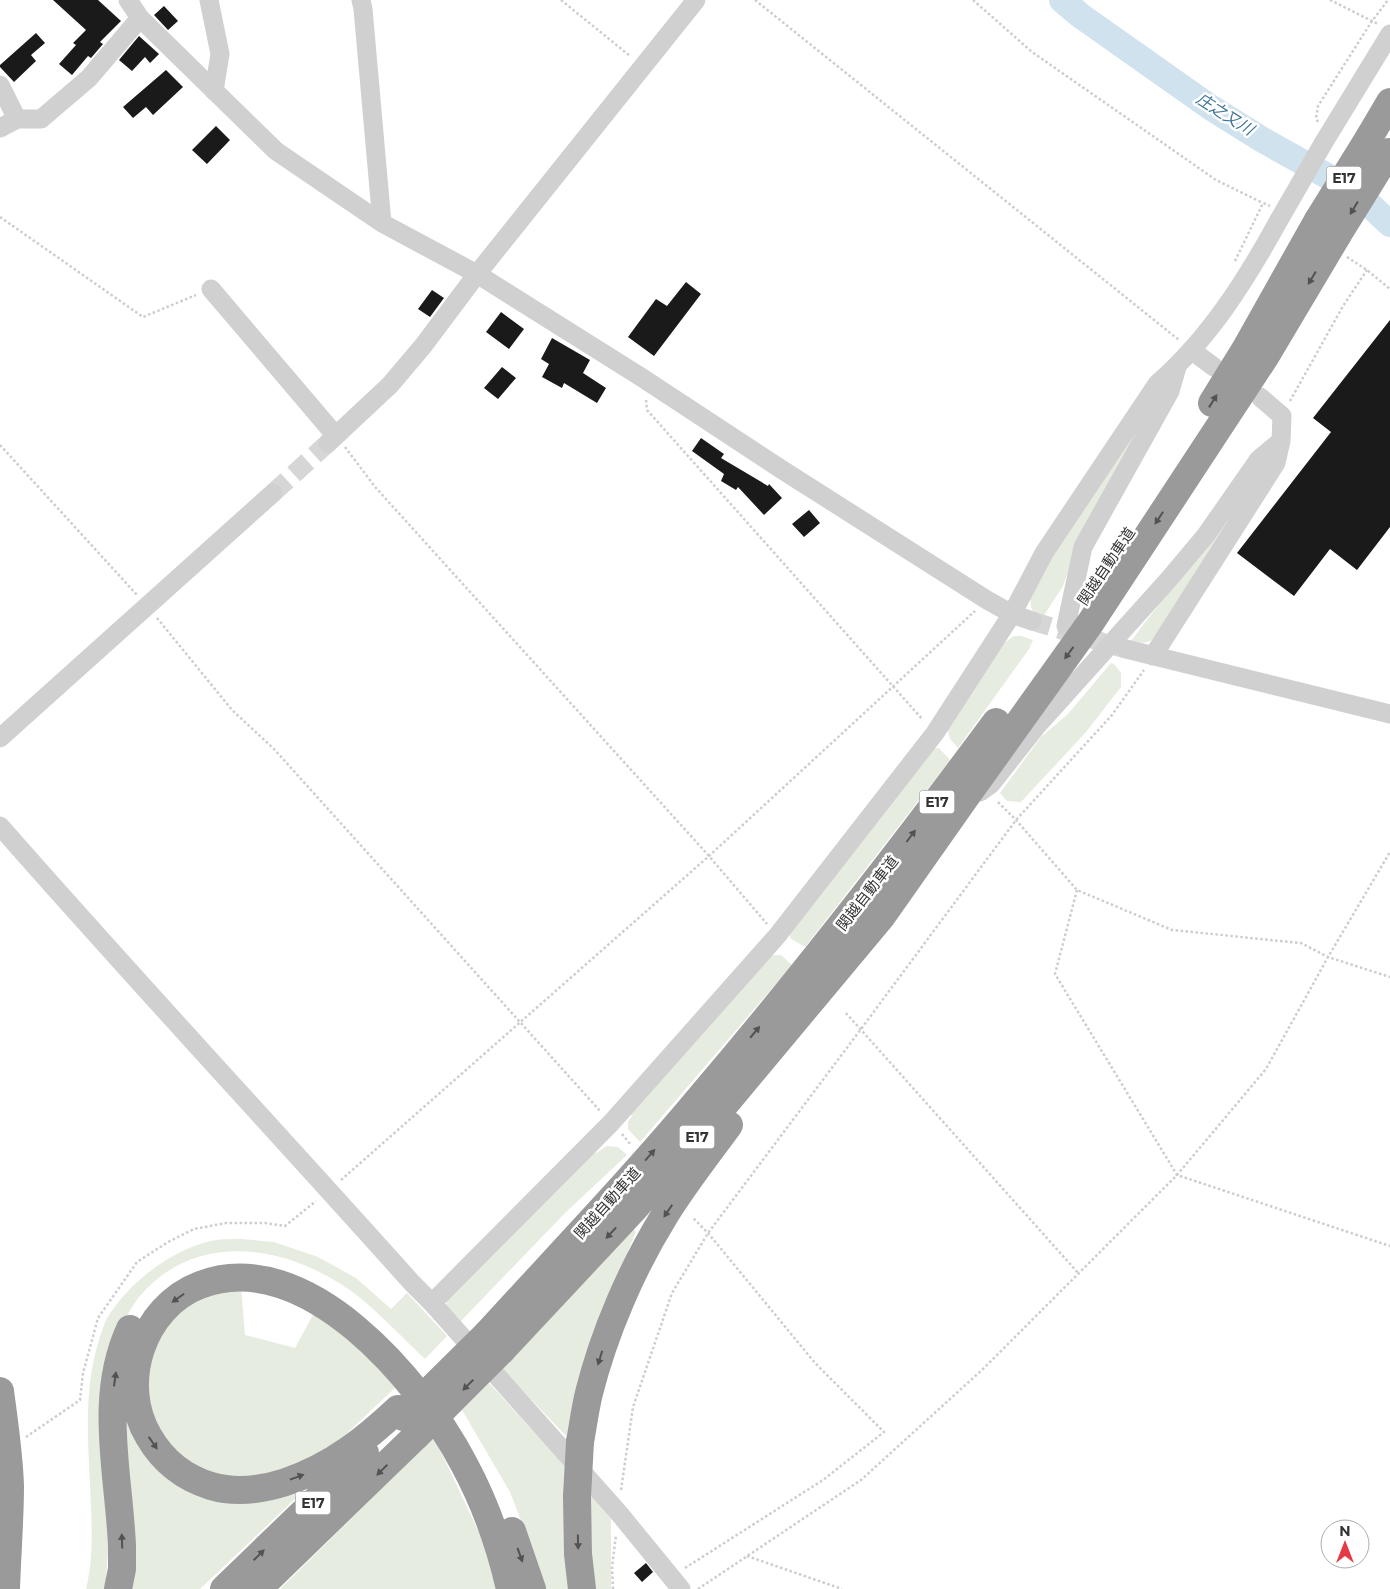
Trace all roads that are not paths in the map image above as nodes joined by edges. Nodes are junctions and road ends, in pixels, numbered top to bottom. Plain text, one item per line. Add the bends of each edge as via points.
1 (128, 0) edge
2 (209, 0) edge
3 (361, 0) edge
4 (696, 0) edge
5 (140, 18) junction
6 (1386, 30) edge
7 (0, 85) edge
8 (214, 91) junction
9 (1390, 102) edge
10 (17, 119) junction
11 (0, 128) edge
12 (1383, 146) edge
13 (382, 223) junction
14 (1333, 237) junction
15 (477, 274) junction
16 (211, 289) road end
17 (1191, 350) junction
18 (1178, 366) junction
19 (1214, 368) dead end
20 (1260, 397) dead end
21 (1281, 441) junction
22 (273, 493) tunnel mouth
23 (1012, 614) junction
24 (1032, 621) tunnel mouth
25 (1066, 626) junction
26 (1126, 649) tunnel mouth
27 (1153, 656) junction
28 (1390, 714) edge
29 (0, 738) edge
30 (965, 798) junction
31 (0, 826) edge
32 (882, 916) junction
33 (432, 1302) junction
34 (490, 1337) junction
35 (0, 1391) edge
36 (406, 1421) junction
37 (676, 1583) edge
38 (6, 1589) edge
39 (118, 1589) edge
40 (224, 1589) edge
41 (258, 1589) edge
42 (510, 1589) edge
43 (532, 1589) edge
44 (582, 1589) edge

1 - 5 street
2 - 8 street via 220,54
3 - 13 street
4 - 15 street
5 - 8 street
5 - 10 street via 89,78 41,119
6 - 17 street, bridge via 1322,134 1256,261 1225,310
7 - 10 street
8 - 13 street via 276,151
9 - 12 highway, 関越自動車道 / E17
10 - 11 street
12 - 14 highway, 関越自動車道 / E17, bridge
13 - 15 street
25 -> 14 highway, 関越自動車道 / E17 via 1246,348
14 -> 30 highway, 関越自動車道 / E17 via 1265,357 1091,622
15 - 16 street via 390,385 332,440
15 - 23 street
17 - 18 street
17 - 19 street
18 - 23 street via 1157,384 1044,552
18 - 25 street via 1170,391 1083,547
20 - 21 street via 1282,416
21 - 27 street via 1276,463
21 - 30 street via 1259,459 1206,535 1036,727 991,784
22 - 29 street
23 - 24 street
23 - 33 street via 935,732 777,936 611,1123
34 -> 25 highway, 関越自動車道 / E17 via 704,1094 864,897
26 - 27 street
27 - 28 street
30 - 32 highway, 関越自動車道 / E17
31 - 33 street via 109,950
32 -> 34 highway, 関越自動車道 / E17 via 633,1210
32 -> 44 highway, bridge via 665,1214 621,1301 602,1349 580,1442 577,1496
33 - 37 street via 618,1512
34 - 36 highway, 関越自動車道 / E17, bridge
35 - 38 highway via 10,1485
40 -> 36 highway, 関越自動車道 / E17
36 -> 41 highway, 関越自動車道 / E17
42 -> 36 highway via 495,1531 479,1493 433,1414 384,1355 315,1299 279,1283 237,1277 218,1280 200,1285 167,1305 143,1341 135,1378 136,1398 148,1435 173,1466 213,1486 234,1490 256,1489 304,1475
39 -> 43 highway via 122,1538 112,1408 116,1369 123,1347 137,1314 165,1284 205,1264 247,1260 294,1271 335,1293 414,1366 437,1393 477,1454 494,1487

